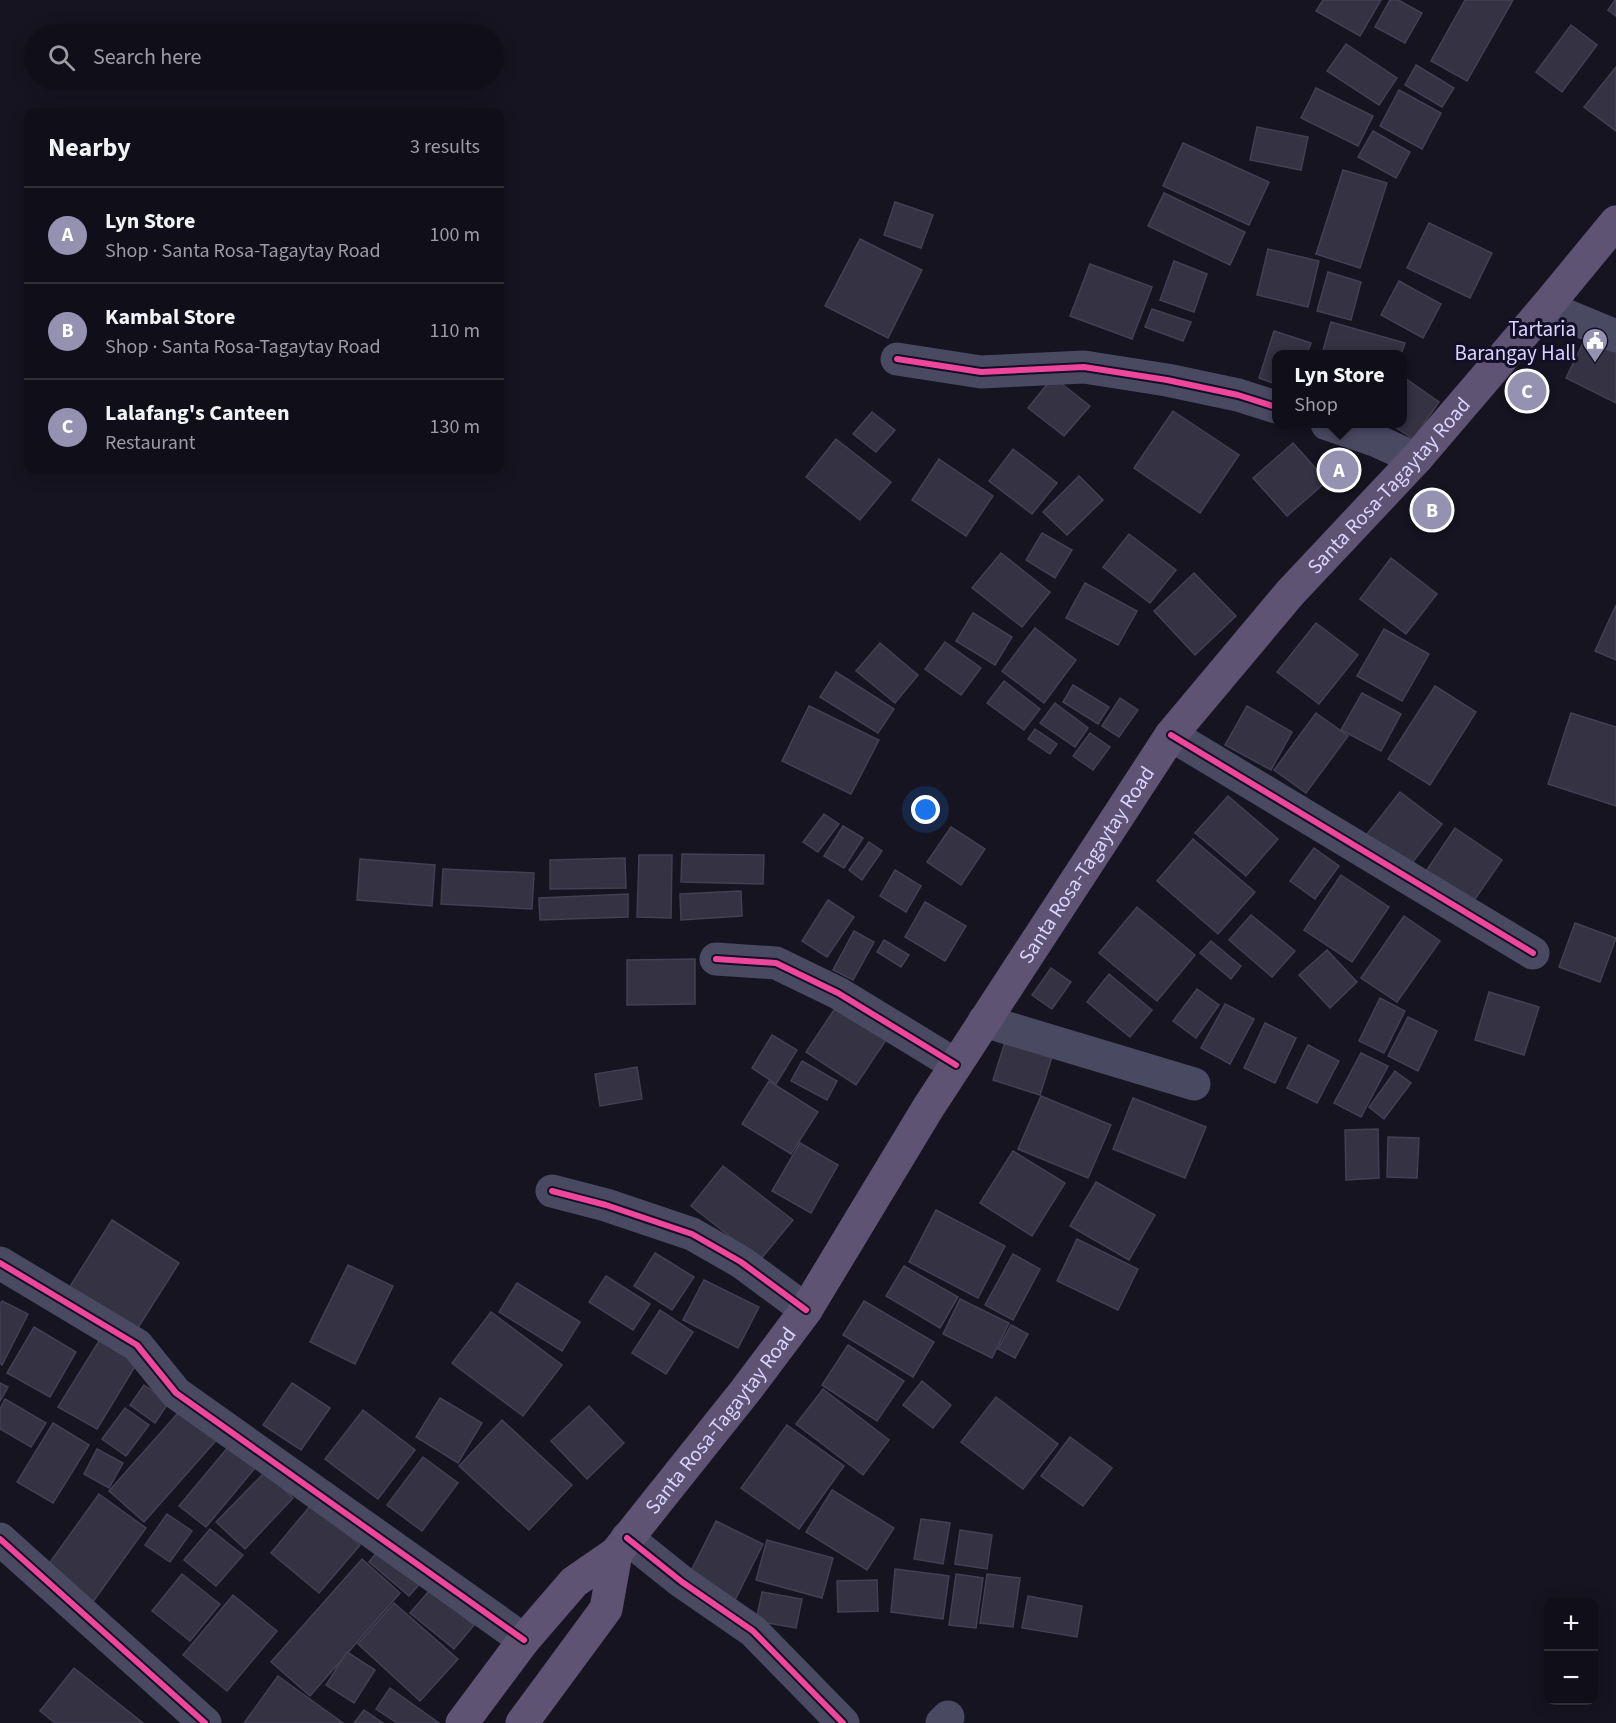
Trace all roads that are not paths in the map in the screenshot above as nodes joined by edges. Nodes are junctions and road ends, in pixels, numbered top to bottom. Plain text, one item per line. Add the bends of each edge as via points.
1 (1616, 222) edge
2 (1546, 307) junction
3 (1616, 336) edge
4 (897, 359) dead end
5 (1272, 406) edge
6 (1341, 428) edge
7 (1416, 459) junction
8 (1171, 735) junction
9 (1533, 953) dead end
10 (716, 959) dead end
11 (984, 1021) junction
12 (956, 1065) junction
13 (1194, 1084) dead end
14 (552, 1191) dead end
15 (0, 1263) edge
16 (806, 1310) junction
17 (0, 1539) edge
18 (621, 1546) junction
19 (524, 1640) junction
20 (205, 1723) edge
21 (462, 1723) edge
22 (522, 1723) edge
23 (843, 1723) edge

1 - 2 main road, Santa Rosa-Tagaytay Road
2 - 3 street
2 - 7 main road, Santa Rosa-Tagaytay Road
4 - 5 street via 981,372 1084,367 1167,380
6 - 7 street
7 - 8 main road, Santa Rosa-Tagaytay Road via 1290,593
8 - 9 street
8 - 11 main road, Santa Rosa-Tagaytay Road
10 - 12 street via 776,963 838,993
11 - 12 main road, Santa Rosa-Tagaytay Road
11 - 13 street
12 - 16 main road, Santa Rosa-Tagaytay Road
14 - 16 street via 692,1234 741,1262
15 - 19 street via 136,1345 176,1393
16 - 18 main road, Santa Rosa-Tagaytay Road
17 - 20 street
18 - 19 main road, Santa Rosa-Tagaytay Road via 574,1582
18 - 22 main road, Santa Rosa-Tagaytay Road via 606,1609
18 - 23 street via 753,1631
19 - 21 main road, Santa Rosa-Tagaytay Road

